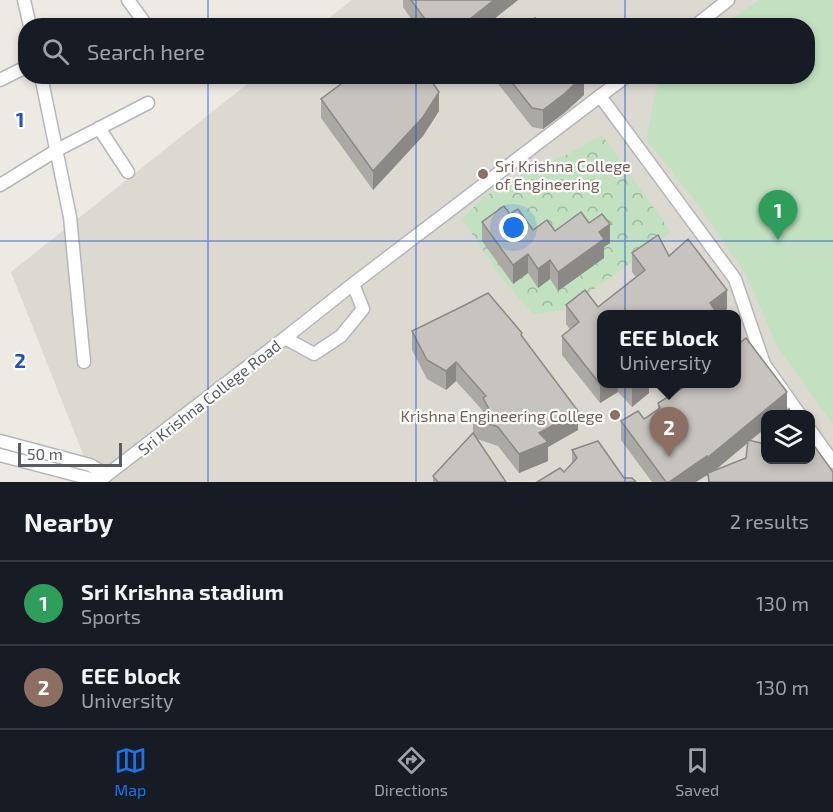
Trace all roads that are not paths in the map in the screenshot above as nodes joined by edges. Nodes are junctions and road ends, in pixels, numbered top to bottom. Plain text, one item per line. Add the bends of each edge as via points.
1 (24, 0) edge
2 (128, 0) edge
3 (728, 0) edge
4 (28, 18) edge
5 (141, 18) edge
6 (705, 18) edge
7 (18, 71) edge
8 (0, 80) edge
9 (43, 84) edge
10 (616, 84) edge
11 (600, 96) junction
12 (147, 103) dead end
13 (99, 128) junction
14 (57, 150) junction
15 (128, 172) dead end
16 (0, 185) edge
17 (353, 284) junction
18 (285, 338) junction
19 (84, 362) dead end
20 (797, 410) edge
21 (815, 437) edge
22 (0, 441) edge
23 (0, 455) edge
24 (77, 461) junction
25 (833, 462) edge
26 (107, 475) junction
27 (86, 480) edge

1 - 4 street
2 - 5 street
3 - 6 street
7 - 8 street
9 - 14 street
10 - 11 street, Sri Krishna College Road
11 - 17 street, Sri Krishna College Road
11 - 20 street via 735,279 764,364
12 - 13 street
13 - 14 street
13 - 15 street
14 - 16 street
14 - 19 street via 70,217
17 - 18 street, Sri Krishna College Road
17 - 18 street via 363,309 341,336 314,354
18 - 26 street, Sri Krishna College Road
21 - 25 street
22 - 24 street
23 - 27 street, Sri Krishna College Road
24 - 26 street
24 - 27 street
26 - 27 street, Sri Krishna College Road via 99,481

